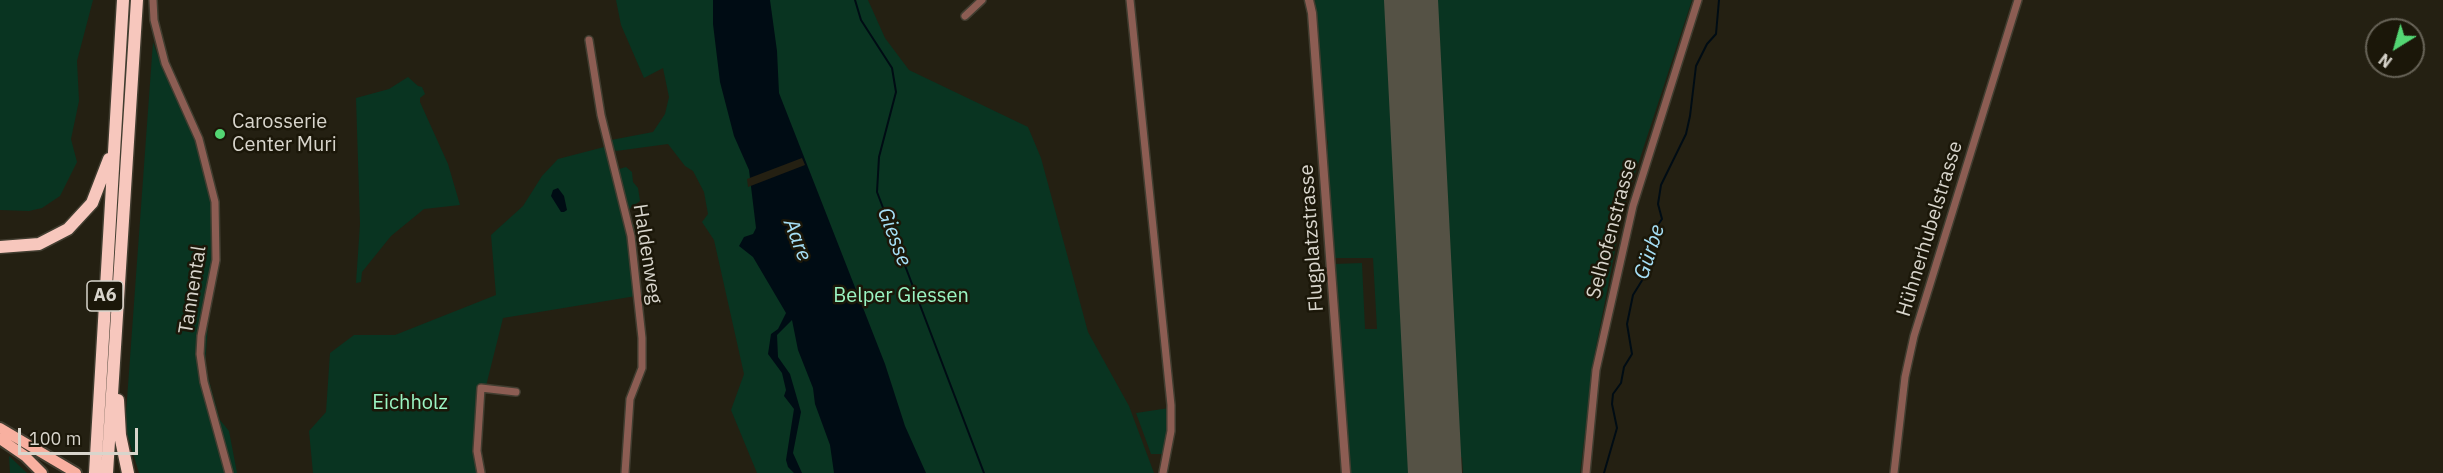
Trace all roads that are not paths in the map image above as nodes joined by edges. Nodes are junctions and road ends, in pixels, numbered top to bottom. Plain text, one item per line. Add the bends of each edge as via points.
1 (123, 0) edge
2 (137, 0) edge
3 (153, 0) edge
4 (982, 0) edge
5 (1130, 0) edge
6 (1309, 0) edge
7 (1698, 0) edge
8 (2018, 0) edge
9 (966, 16) dead end
10 (589, 40) dead end
11 (114, 144) junction
12 (0, 247) edge
13 (115, 339) junction
14 (516, 392) dead end
15 (0, 428) edge
16 (0, 439) edge
17 (74, 471) edge
18 (42, 473) edge
19 (95, 473) edge
20 (106, 473) edge
21 (128, 473) edge
22 (229, 473) edge
23 (481, 473) edge
24 (625, 473) edge
25 (1163, 473) edge
26 (1346, 473) edge
27 (1586, 473) edge
28 (1894, 473) edge

1 - 11 highway, A6
2 - 13 highway, A6
3 - 22 street, Tannental via 165,63 199,139 218,221 216,260 200,354
4 - 9 street
5 - 25 street via 1171,405 1171,431
6 - 26 street, Flugplatzstrasse
7 - 27 street, Selhofenstrasse via 1630,217 1596,370
8 - 28 street, Hühnerhubelstrasse via 1914,336
10 - 24 street, Haldenweg via 602,116 631,236 642,338 642,368 630,399
11 - 12 highway via 92,203 75,223 39,244
11 - 19 highway, A6
13 - 20 highway, A6
13 - 21 highway via 119,424
14 - 23 street via 481,388 477,451
15 - 17 highway
16 - 18 highway

